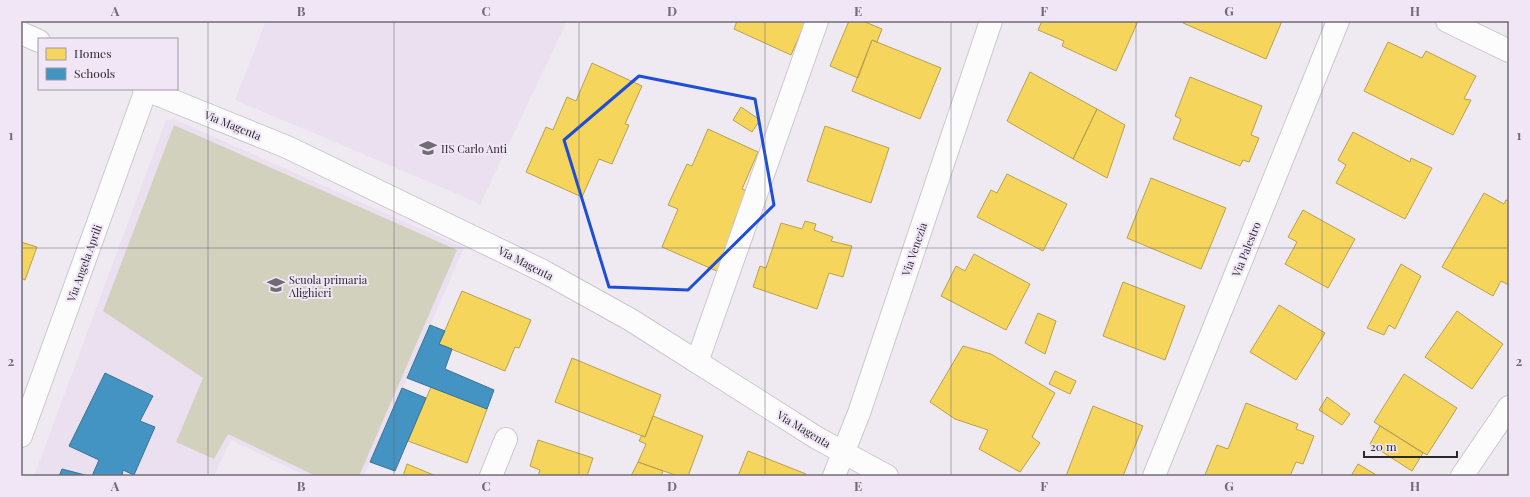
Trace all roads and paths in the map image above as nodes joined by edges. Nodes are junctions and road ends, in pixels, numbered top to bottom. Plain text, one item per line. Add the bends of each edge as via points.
1 (817, 21) edge
2 (992, 21) edge
3 (1338, 21) edge
4 (1447, 21) edge
5 (21, 33) edge
6 (38, 41) edge
7 (1509, 51) edge
8 (145, 90) edge
9 (698, 362) junction
10 (1509, 407) edge
11 (21, 436) edge
12 (506, 439) dead end
13 (844, 452) junction
14 (491, 476) edge
15 (834, 476) edge
16 (888, 476) edge
17 (1154, 476) edge
18 (1462, 476) edge

1 - 9 street
2 - 13 street, Via Venezia
3 - 17 street, Via Palestro
4 - 7 street
5 - 6 street
8 - 9 street, Via Magenta via 288,147 543,271 631,320
8 - 11 street, Via Angela Aprili
9 - 13 street, Via Magenta via 816,438
10 - 18 street
12 - 14 street
13 - 15 street, Via Venezia
13 - 16 street, Via Magenta

